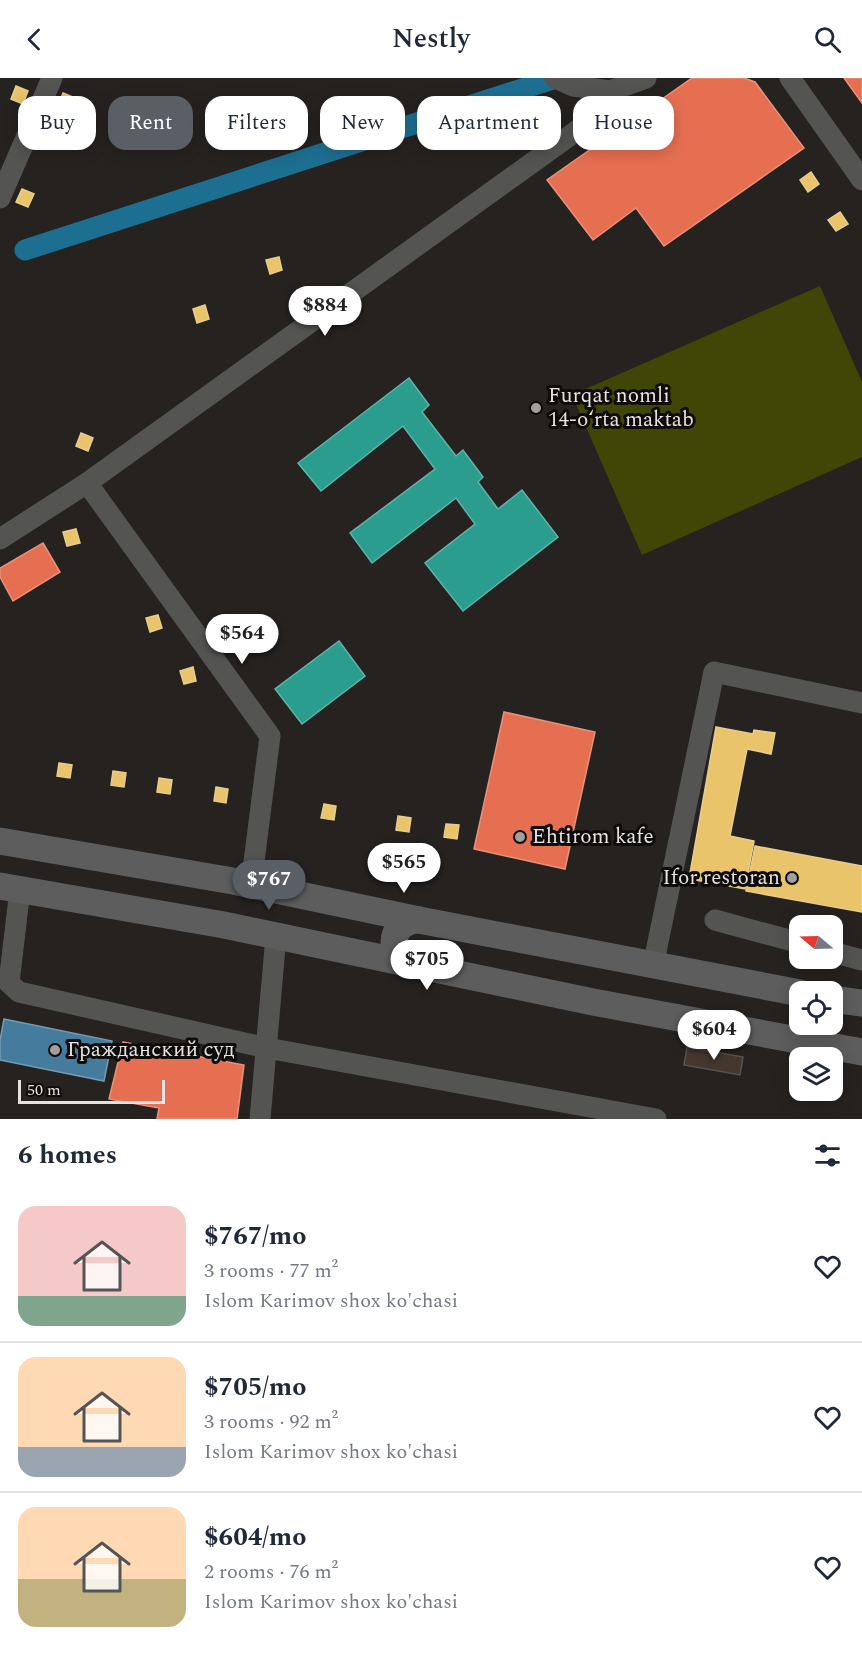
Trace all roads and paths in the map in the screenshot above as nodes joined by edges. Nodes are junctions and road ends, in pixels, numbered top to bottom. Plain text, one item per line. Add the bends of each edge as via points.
1 (52, 78) edge
2 (555, 78) edge
3 (646, 78) edge
4 (790, 78) edge
5 (610, 91) junction
6 (862, 180) edge
7 (0, 198) edge
8 (87, 483) junction
9 (0, 539) edge
10 (862, 703) edge
11 (0, 841) edge
12 (242, 883) junction
13 (10, 887) edge
14 (419, 920) junction
15 (715, 920) dead end
16 (224, 925) junction
17 (276, 936) junction
18 (789, 940) edge
19 (843, 955) edge
20 (862, 960) edge
21 (409, 964) junction
22 (653, 966) junction
23 (789, 991) edge
24 (843, 1000) edge
25 (862, 1003) edge
26 (267, 1047) junction
27 (862, 1052) edge
28 (260, 1119) edge
29 (656, 1119) edge

1 - 7 street
2 - 5 street via 573,86
3 - 5 street
4 - 6 street
5 - 8 street via 586,124
8 - 9 street
8 - 12 street via 270,736
10 - 22 street via 714,672
11 - 12 main road
12 - 14 main road
12 - 16 main road via 248,903 243,916
13 - 16 main road
13 - 26 street via 9,983 19,992
14 - 21 main road via 406,922 394,938 398,956
14 - 22 main road
15 - 18 street
16 - 17 main road
17 - 21 main road
17 - 26 street
19 - 20 street
21 - 27 main road
22 - 23 main road
24 - 25 main road
26 - 28 street
26 - 29 street

